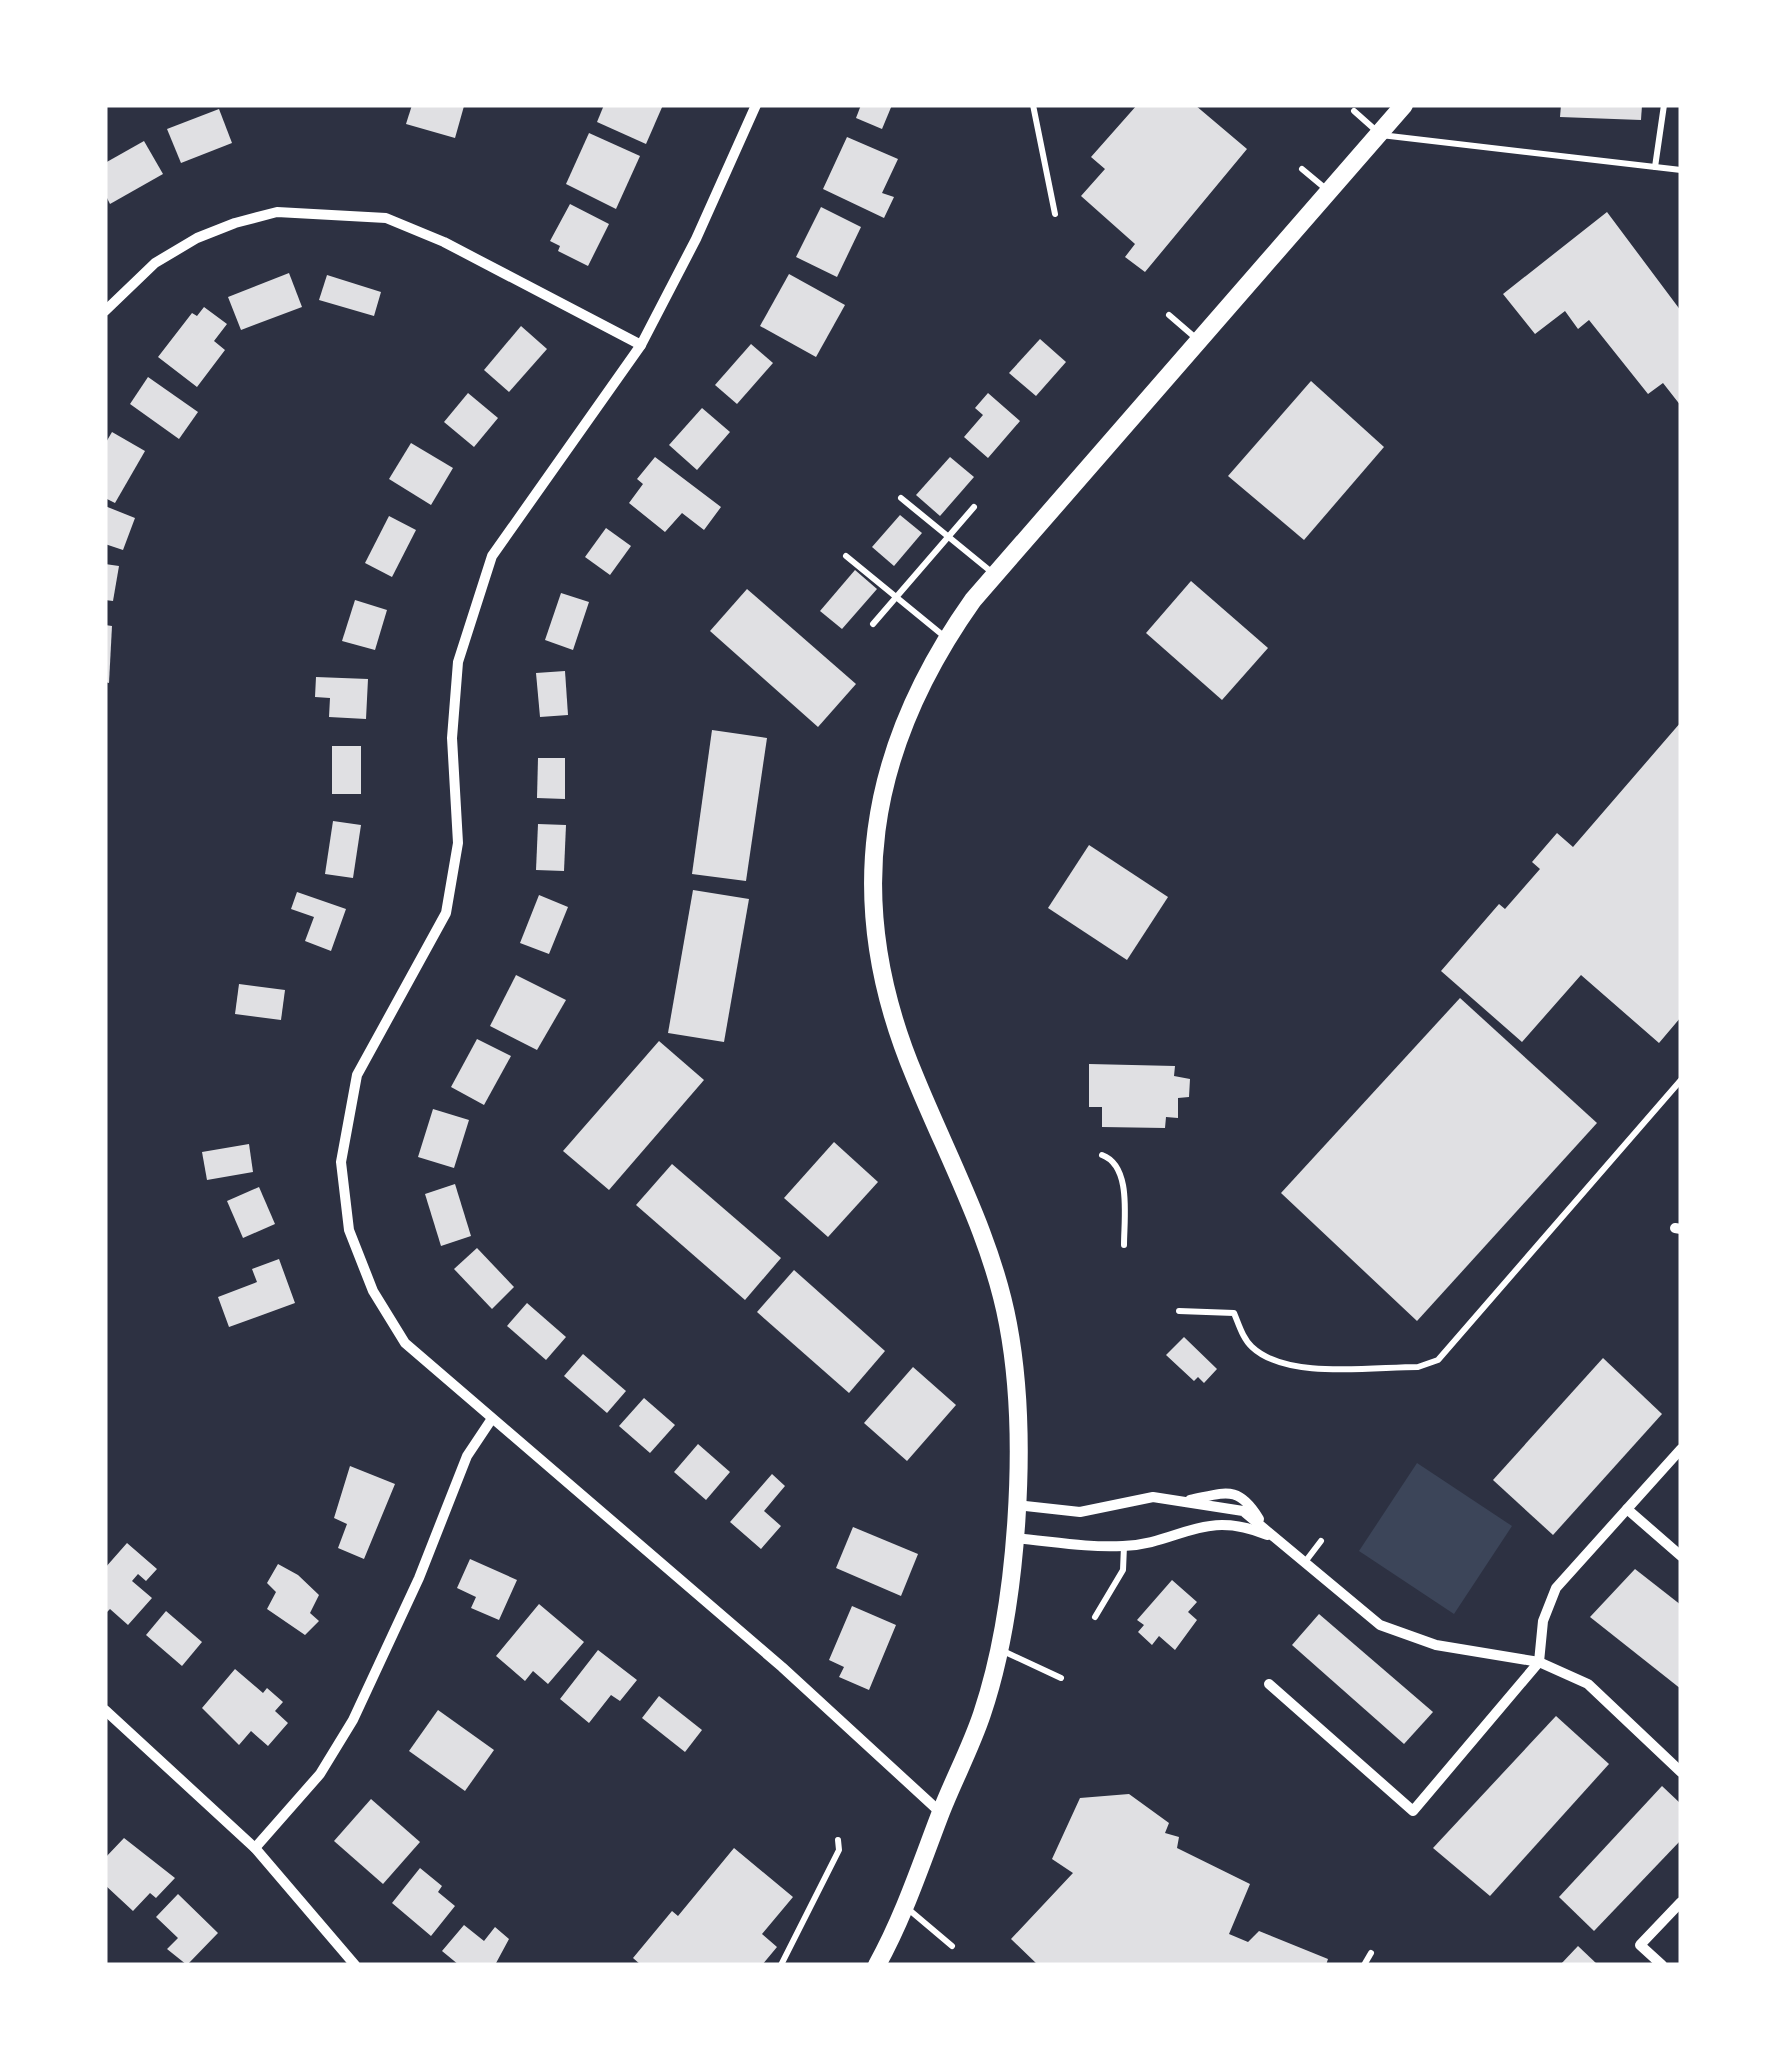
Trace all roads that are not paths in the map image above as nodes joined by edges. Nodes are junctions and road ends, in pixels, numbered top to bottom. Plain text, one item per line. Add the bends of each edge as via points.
1 (756, 105) edge
2 (1033, 105) edge
3 (1408, 105) edge
4 (1664, 105) edge
5 (1354, 111) dead end
6 (1387, 128) junction
7 (1655, 167) junction
8 (1302, 169) dead end
9 (1681, 170) edge
10 (1331, 193) junction
11 (1055, 214) dead end
12 (105, 311) edge
13 (1170, 315) dead end
14 (1199, 340) junction
15 (641, 344) junction
16 (900, 498) dead end
17 (974, 507) dead end
18 (949, 537) junction
19 (846, 556) dead end
20 (995, 574) junction
21 (897, 598) junction
22 (873, 624) dead end
23 (946, 638) junction
24 (1681, 1080) edge
25 (1102, 1155) dead end
26 (1124, 1245) dead end
27 (1178, 1312) dead end
28 (491, 1420) junction
29 (1681, 1449) edge
30 (1015, 1504) junction
31 (1627, 1509) junction
32 (1270, 1537) junction
33 (1013, 1538) junction
34 (1321, 1541) dead end
35 (1124, 1546) junction
36 (1681, 1556) edge
37 (1304, 1563) junction
38 (1096, 1618) dead end
39 (997, 1648) junction
40 (1539, 1662) junction
41 (1061, 1678) dead end
42 (1269, 1684) dead end
43 (105, 1710) edge
44 (1681, 1772) edge
45 (941, 1813) junction
46 (838, 1840) dead end
47 (256, 1848) junction
48 (1681, 1902) edge
49 (906, 1907) junction
50 (952, 1946) dead end
51 (1371, 1953) dead end
52 (355, 1965) edge
53 (781, 1965) edge
54 (877, 1965) edge
55 (1364, 1965) edge
56 (1662, 1965) edge

1 - 15 street
2 - 11 lane
3 - 6 main road
4 - 7 lane
5 - 6 lane
6 - 7 lane
6 - 10 main road
7 - 9 lane
8 - 10 lane
10 - 14 main road
12 - 15 street via 155,262 235,223 277,212 386,218
13 - 14 lane
14 - 20 main road
15 - 28 street via 492,556 458,662 452,738 458,843 446,912 357,1075 341,1162 349,1230 373,1291 405,1343
16 - 18 lane
17 - 18 lane
18 - 20 lane
18 - 21 lane
19 - 21 lane
20 - 23 main road
21 - 22 lane
21 - 23 lane
23 - 30 main road via 906,713 891,758 872,895 885,991 981,1232 1008,1322 1018,1400
24 - 27 lane via 1438,1360 1418,1367 1289,1368 1248,1344 1234,1314
25 - 26 lane via 1120,1176
28 - 45 street via 782,1667
28 - 47 street via 467,1456 354,1720 320,1774
29 - 31 street
30 - 32 street via 1080,1512 1135,1499 1243,1510
30 - 33 main road
31 - 36 street
31 - 40 street via 1548,1602
32 - 35 street via 1236,1526 1196,1526
32 - 37 street
33 - 35 street
33 - 39 main road
34 - 37 lane
35 - 38 lane via 1123,1570
37 - 40 street via 1380,1625 1436,1646
39 - 41 lane
39 - 45 main road via 983,1713
40 - 42 street via 1413,1811
40 - 44 street via 1588,1684
43 - 47 street
45 - 49 main road
46 - 53 lane via 839,1850
47 - 52 street
48 - 56 street via 1640,1945
49 - 50 lane
49 - 54 main road
51 - 55 lane

